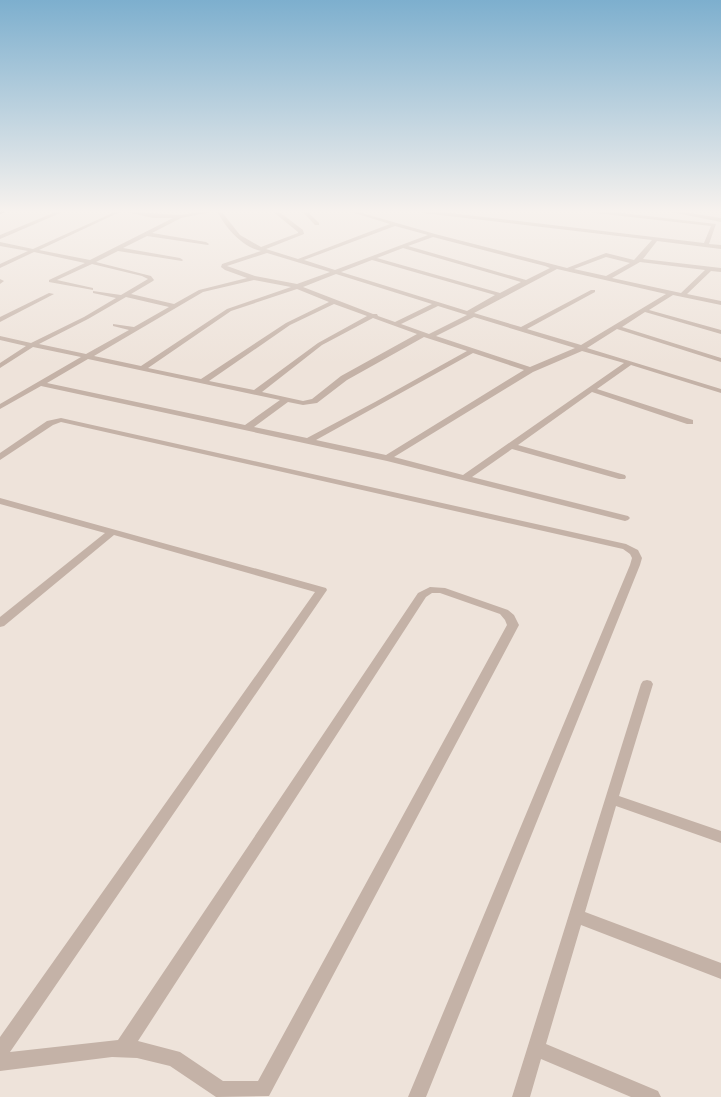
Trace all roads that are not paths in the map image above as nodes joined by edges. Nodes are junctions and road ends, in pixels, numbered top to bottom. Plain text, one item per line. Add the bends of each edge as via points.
1 (91, 262) joint
2 (232, 262) edge
3 (301, 262) edge
4 (364, 262) edge
5 (384, 262) edge
6 (457, 262) edge
7 (538, 262) edge
8 (587, 262) edge
9 (635, 262) edge
10 (648, 262) edge
11 (556, 267) junction
12 (709, 269) junction
13 (567, 270) junction
14 (721, 270) edge
15 (338, 272) junction
16 (254, 278) junction
17 (606, 279) junction
18 (527, 282) junction
19 (296, 286) junction
20 (593, 290) dead end
21 (672, 293) junction
22 (51, 294) dead end
23 (501, 295) junction
24 (682, 295) junction
25 (124, 296) junction
26 (334, 302) junction
27 (721, 303) edge
28 (437, 304) junction
29 (176, 306) junction
30 (644, 310) junction
31 (470, 314) junction
32 (375, 315) junction
33 (0, 320) edge
34 (397, 324) junction
35 (115, 325) dead end
36 (616, 327) junction
37 (135, 329) junction
38 (520, 330) junction
39 (721, 332) edge
40 (427, 335) junction
41 (0, 338) edge
42 (32, 345) junction
43 (580, 349) junction
44 (472, 351) junction
45 (87, 356) junction
46 (721, 360) edge
47 (628, 364) junction
48 (0, 366) edge
49 (143, 368) junction
50 (530, 370) junction
51 (203, 381) junction
52 (40, 384) junction
53 (590, 389) junction
54 (721, 391) edge
55 (257, 392) junction
56 (287, 399) junction
57 (0, 408) edge
58 (690, 422) dead end
59 (247, 428) junction
60 (308, 441) junction
61 (511, 446) junction
62 (0, 457) edge
63 (387, 458) junction
64 (622, 477) dead end
65 (464, 478) junction
66 (0, 501) edge
67 (625, 518) dead end
68 (112, 532) junction
69 (0, 623) edge
70 (647, 684) dead end
71 (611, 800) junction
72 (721, 837) edge
73 (576, 916) junction
74 (721, 971) edge
75 (123, 1048) junction
76 (536, 1048) junction
77 (0, 1052) edge
78 (0, 1062) edge
79 (417, 1097) edge
80 (521, 1097) edge
81 (652, 1097) edge

1 - 25 street via 149,278 146,284
1 - 25 street via 51,281
2 - 16 street via 224,267
3 - 15 street
4 - 15 street
5 - 23 street
6 - 18 street
7 - 11 street
8 - 13 street
9 - 17 street
10 - 12 street
11 - 13 street
11 - 18 street
12 - 14 street
12 - 24 street
13 - 17 street
15 - 19 street
15 - 28 street
16 - 19 street
16 - 29 street via 201,291
17 - 21 street
18 - 23 street
19 - 26 street
19 - 49 street via 265,300 229,310
20 - 38 street
21 - 24 street
21 - 30 street
22 - 33 street
23 - 31 street
24 - 27 street
25 - 29 street
25 - 42 street
26 - 32 street
26 - 51 street via 288,324
28 - 31 street
28 - 34 street
29 - 37 street
30 - 36 street
30 - 39 street
31 - 38 street
31 - 40 street
32 - 34 street
32 - 55 street via 320,344
34 - 40 street
35 - 37 street
36 - 43 street
36 - 46 street
37 - 45 street
38 - 43 street
40 - 44 street
40 - 56 street via 344,378 314,401 303,403
41 - 42 street
42 - 45 street
42 - 48 street
43 - 47 street
43 - 50 street
44 - 50 street
44 - 60 street
45 - 49 street
45 - 52 street
47 - 53 street
47 - 54 street
49 - 51 street
50 - 63 street
51 - 55 street
52 - 57 street
52 - 59 street
53 - 58 street
53 - 61 street
55 - 56 street
56 - 59 street
59 - 60 street
60 - 63 street
61 - 64 street
61 - 65 street
62 - 79 street via 50,423 61,420 618,546 634,552 637,558 635,565
63 - 65 street
65 - 67 street
66 - 68 street
68 - 69 street
68 - 77 street via 322,590
70 - 71 street
71 - 72 street
71 - 73 street
73 - 74 street
73 - 76 street
75 - 75 street via 174,1058 222,1090 263,1090 513,625 504,612 441,590 430,590 422,595
75 - 78 street
76 - 80 street
76 - 81 street

